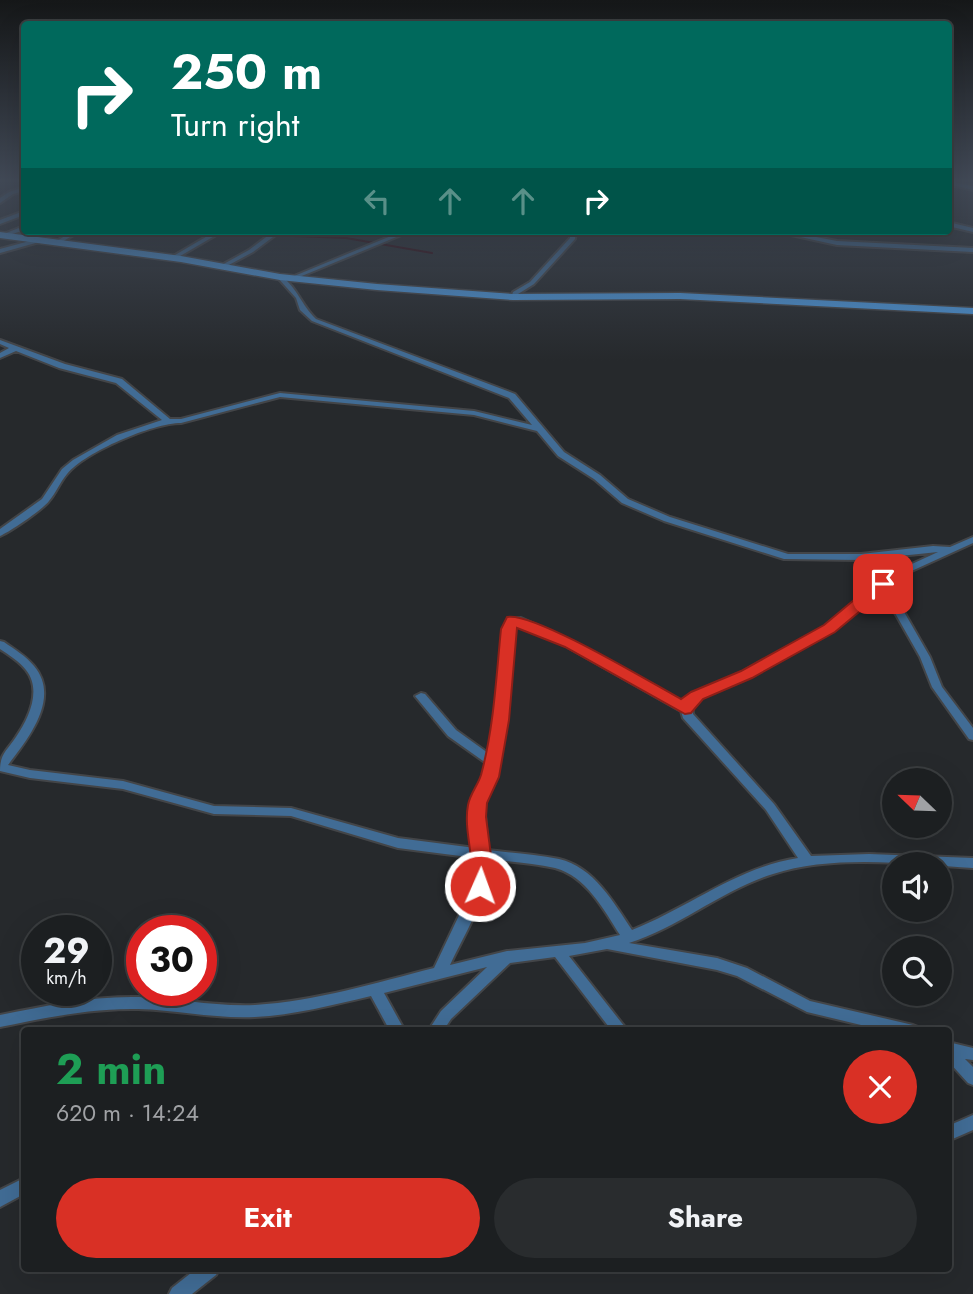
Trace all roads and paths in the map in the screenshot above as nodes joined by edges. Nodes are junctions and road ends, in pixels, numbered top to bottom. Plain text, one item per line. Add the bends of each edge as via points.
1 (33, 240) edge
2 (61, 240) edge
3 (204, 240) edge
4 (265, 240) edge
5 (383, 240) edge
6 (571, 240) edge
7 (824, 240) edge
8 (37, 241) junction
9 (55, 244) junction
10 (973, 250) edge
11 (0, 251) edge
12 (173, 258) junction
13 (223, 266) junction
14 (285, 278) junction
15 (513, 296) junction
16 (973, 311) edge
17 (0, 342) edge
18 (15, 348) junction
19 (0, 356) edge
20 (168, 421) junction
21 (540, 429) junction
22 (0, 533) edge
23 (973, 540) edge
24 (951, 550) junction
25 (883, 584) junction
26 (0, 644) edge
27 (421, 696) dead end
28 (685, 709) junction
29 (973, 736) edge
30 (492, 762) junction
31 (0, 767) edge
32 (482, 855) junction
33 (807, 861) junction
34 (973, 863) edge
35 (629, 937) junction
36 (608, 944) junction
37 (557, 950) junction
38 (507, 957) junction
39 (439, 972) junction
40 (374, 990) junction
41 (0, 1021) edge
42 (396, 1027) edge
43 (438, 1027) edge
44 (618, 1027) edge
45 (896, 1027) edge
46 (952, 1050) edge
47 (952, 1054) edge
48 (973, 1054) edge
49 (973, 1078) edge
50 (973, 1122) edge
51 (952, 1132) edge
52 (21, 1188) edge
53 (0, 1199) edge
54 (206, 1272) edge
55 (178, 1294) edge

1 - 8 street
2 - 9 street
3 - 12 street
4 - 13 street
5 - 14 street
6 - 15 street via 532,283
7 - 10 street
8 - 9 street
8 - 11 street
9 - 12 street
12 - 13 street
13 - 14 street
14 - 15 street
14 - 21 street via 302,309 314,320 512,396
15 - 16 street via 691,296
17 - 18 street
18 - 19 street
18 - 20 street via 119,381
20 - 21 street via 280,395 474,413
20 - 22 street via 120,437 76,462 45,501
21 - 24 street via 561,454 634,506 761,551 813,558
23 - 24 street
24 - 25 street
25 - 28 street via 829,628 697,696
25 - 29 street via 937,687
26 - 31 street via 33,670 40,683 37,707
27 - 30 street via 452,733
28 - 30 street via 570,644 513,621 508,629 501,720
28 - 33 street via 770,807
30 - 32 street via 478,803
31 - 32 street via 123,785 214,810 291,812 398,843
32 - 35 street via 559,864 576,871 598,889
32 - 39 street via 480,886
33 - 34 street
33 - 35 street via 742,881
35 - 36 street
36 - 37 street
36 - 45 street via 717,964 807,1006
37 - 38 street
37 - 44 street
38 - 39 street
38 - 43 street
39 - 40 street
40 - 41 street via 266,1010 104,1004
40 - 42 street
46 - 48 street
47 - 49 street
50 - 51 street
52 - 53 street
54 - 55 street

